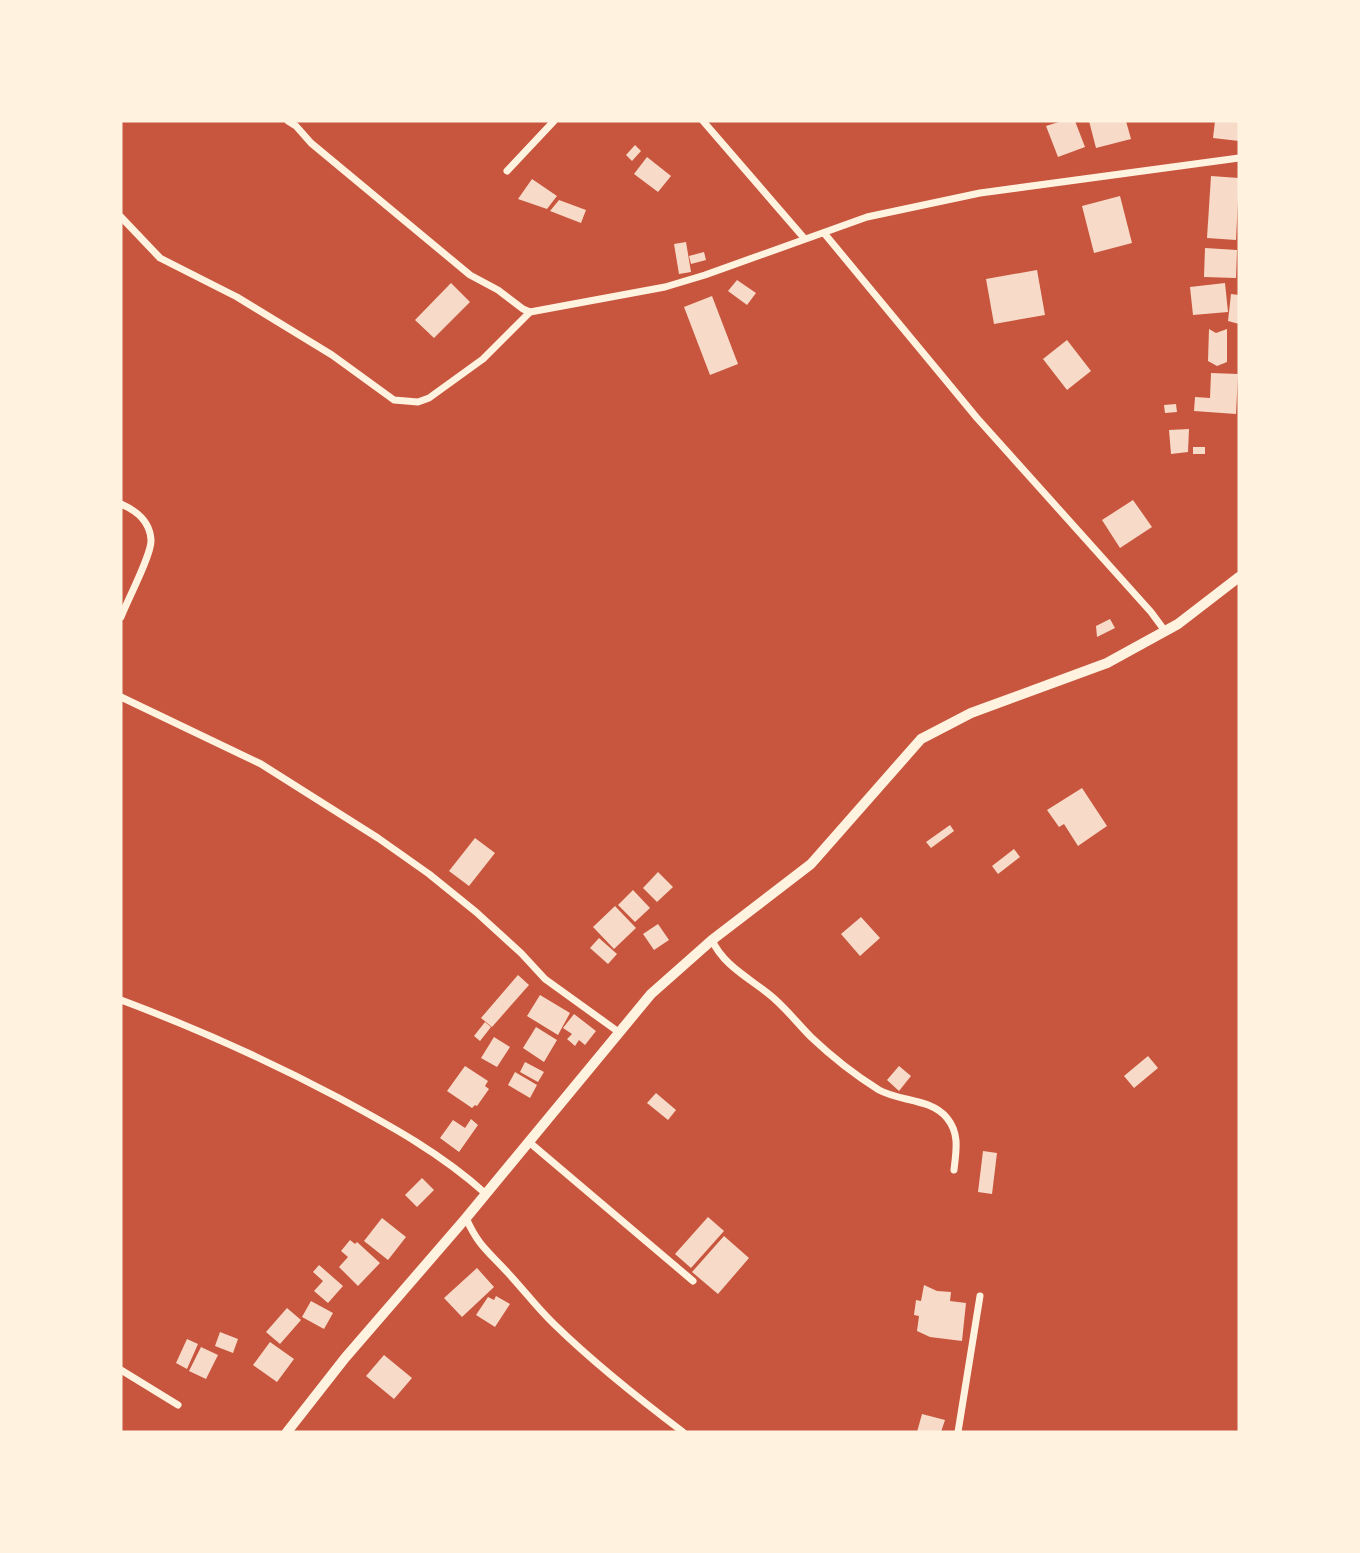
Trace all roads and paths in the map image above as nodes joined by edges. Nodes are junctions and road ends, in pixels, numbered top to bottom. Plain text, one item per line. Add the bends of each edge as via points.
1 (288, 121) edge
2 (554, 121) edge
3 (703, 121) edge
4 (1239, 158) edge
5 (508, 171) dead end
6 (121, 218) edge
7 (824, 233) junction
8 (804, 238) junction
9 (530, 312) junction
10 (121, 504) edge
11 (1239, 577) edge
12 (121, 617) edge
13 (1165, 631) junction
14 (121, 697) edge
15 (712, 940) junction
16 (121, 1000) edge
17 (620, 1033) junction
18 (529, 1142) junction
19 (954, 1170) dead end
20 (486, 1194) junction
21 (466, 1218) junction
22 (693, 1281) dead end
23 (980, 1296) dead end
24 (121, 1370) edge
25 (178, 1405) dead end
26 (287, 1432) edge
27 (683, 1432) edge
28 (958, 1432) edge

1 - 9 street via 470,275
2 - 5 street
3 - 8 street
4 - 7 street via 981,193 867,217
6 - 9 street via 160,258 237,297 332,355 394,400 429,398 482,359
7 - 8 street
7 - 13 street via 977,418
8 - 9 street via 665,288
10 - 12 street via 146,521 151,542
11 - 13 main road
13 - 15 main road via 1107,663 971,713 921,739 811,864
14 - 17 street via 261,764 378,838 476,912 545,979
15 - 17 main road via 651,994
15 - 19 street via 734,968 861,1078 890,1096 917,1101 945,1115 957,1137
16 - 20 street via 328,1092 401,1131
17 - 18 main road
18 - 20 main road
18 - 22 street
20 - 21 main road
21 - 26 main road
21 - 27 street via 475,1239 554,1324 608,1375
23 - 28 street
24 - 25 street

